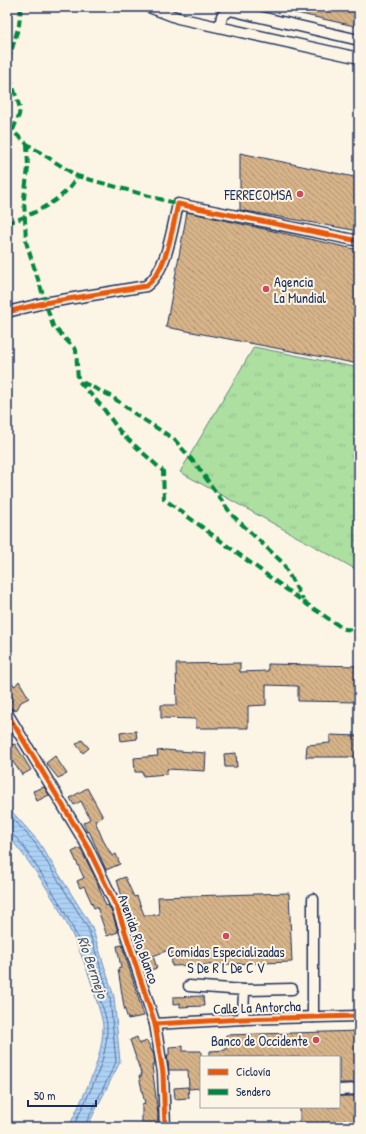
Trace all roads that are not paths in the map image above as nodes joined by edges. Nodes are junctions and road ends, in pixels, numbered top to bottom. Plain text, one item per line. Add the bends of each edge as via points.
1 (149, 7) edge
2 (265, 18) junction
3 (288, 24) junction
4 (220, 26) junction
5 (314, 30) junction
6 (337, 35) junction
7 (262, 36) junction
8 (359, 40) edge
9 (285, 41) junction
10 (310, 47) junction
11 (334, 52) junction
12 (359, 58) edge
13 (359, 241) edge
14 (7, 312) edge
15 (7, 713) edge
16 (313, 898) dead end
17 (189, 986) dead end
18 (292, 989) dead end
19 (244, 990) junction
20 (359, 1016) edge
21 (313, 1017) junction
22 (243, 1019) junction
23 (155, 1024) junction
24 (359, 1089) edge
25 (340, 1090) edge
26 (165, 1127) edge

1 - 4 street via 178,18
2 - 3 street
2 - 4 street via 230,10 222,16
2 - 7 street
3 - 5 street
3 - 9 street
4 - 7 street
5 - 6 street
5 - 10 street
6 - 8 street
6 - 11 street
7 - 9 street
9 - 10 street
10 - 11 street
11 - 12 street
13 - 14 street via 178,204 160,271 154,281 146,286 44,303
15 - 23 street, Avenida Río Blanco via 86,844 118,910
16 - 21 street
17 - 19 street
18 - 19 street
19 - 22 street
20 - 21 street, Calle La Antorcha
21 - 22 street, Calle La Antorcha
22 - 23 street, Calle La Antorcha
23 - 26 street, Avenida Río Blanco via 163,1073
24 - 25 street

